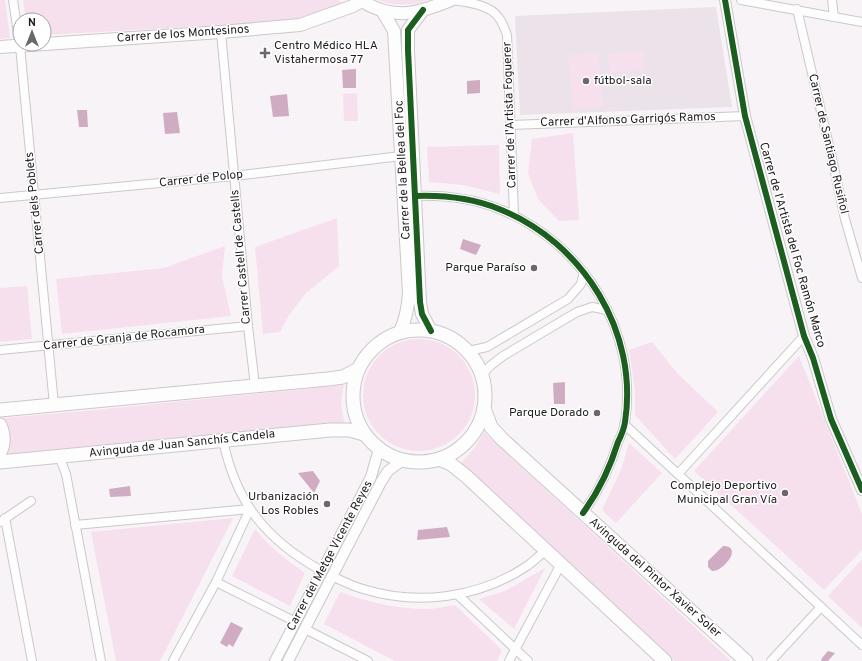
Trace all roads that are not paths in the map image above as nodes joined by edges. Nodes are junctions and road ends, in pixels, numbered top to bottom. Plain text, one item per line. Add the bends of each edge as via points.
1 (13, 0) edge
2 (452, 0) edge
3 (725, 0) edge
4 (741, 0) edge
5 (832, 0) edge
6 (361, 1) edge
7 (797, 9) junction
8 (423, 10) junction
9 (15, 12) edge
10 (383, 12) junction
11 (834, 17) junction
12 (862, 22) edge
13 (221, 32) junction
14 (52, 44) edge
15 (12, 46) edge
16 (0, 47) edge
17 (21, 52) edge
18 (745, 116) junction
19 (511, 125) junction
20 (401, 156) junction
21 (234, 176) junction
22 (34, 195) junction
23 (415, 196) junction
24 (0, 198) edge
25 (514, 215) junction
26 (584, 272) junction
27 (862, 278) edge
28 (607, 310) junction
29 (248, 326) junction
30 (431, 331) junction
31 (400, 332) junction
32 (804, 336) junction
33 (48, 346) junction
34 (0, 350) edge
35 (468, 351) junction
36 (358, 369) junction
37 (482, 375) junction
38 (255, 386) junction
39 (54, 406) junction
40 (484, 408) junction
41 (0, 410) edge
42 (624, 424) junction
43 (0, 425) edge
44 (364, 434) junction
45 (223, 440) junction
46 (379, 449) junction
47 (0, 452) edge
48 (59, 456) junction
49 (439, 459) junction
50 (403, 460) junction
51 (0, 462) edge
52 (678, 474) junction
53 (862, 490) edge
54 (31, 501) dead end
55 (250, 509) junction
56 (583, 512) junction
57 (3, 520) edge
58 (75, 525) junction
59 (546, 550) junction
60 (561, 564) junction
61 (322, 571) junction
62 (332, 576) junction
63 (216, 582) junction
64 (458, 595) junction
65 (821, 607) junction
66 (296, 622) junction
67 (305, 629) junction
68 (862, 645) edge
69 (515, 649) junction
70 (32, 661) edge
71 (101, 661) edge
72 (173, 661) edge
73 (275, 661) edge
74 (288, 661) edge
75 (368, 661) edge
76 (509, 661) edge
77 (528, 661) edge
78 (665, 661) edge
79 (746, 661) edge
80 (771, 661) edge

1 - 9 street, Carrer dels Poblets
2 - 8 main road
2 - 19 street, Carrer de l'Artista Foguerer via 477,4 499,17 507,35
3 - 18 street, Carrer de l'Artista del Foc Ramón Marco
4 - 7 street
5 - 11 street
6 - 10 main road
6 - 13 main road, Carrer de los Montesinos via 300,25
7 - 11 street
7 - 27 street, Carrer de Santiago Rusiñol via 845,219
8 - 10 main road via 410,14
8 - 23 main road, Carrer de la Bellea del Foc via 408,30
10 - 20 main road, Carrer de la Bellea del Foc via 394,30
11 - 12 street
13 - 14 main road, Carrer de los Montesinos
13 - 21 street, Carrer Castell de Castells
15 - 16 main road, Carrer de los Montesinos
17 - 22 street, Carrer dels Poblets
18 - 19 street, Carrer d'Alfonso Garrigós Ramos
18 - 32 street, Carrer de l'Artista del Foc Ramón Marco
19 - 25 street, Carrer de l'Artista Foguerer
20 - 21 street, Carrer de Polop
20 - 31 main road, Carrer de la Bellea del Foc via 409,293 406,318
21 - 22 street, Carrer de Polop
21 - 29 street, Carrer Castell de Castells
22 - 24 street, Carrer de Polop
22 - 33 street, Carrer dels Poblets
23 - 25 street via 464,199
23 - 30 main road, Carrer de la Bellea del Foc via 420,302 422,314
25 - 26 street via 552,240
26 - 28 street
26 - 35 street via 581,284 568,299 487,347
28 - 37 street via 592,307 576,312 504,356
28 - 42 street via 615,326 625,366 627,406
29 - 33 street, Carrer de Granja de Rocamora
29 - 38 street, Carrer Castell de Castells
30 - 31 main road
30 - 35 main road via 451,338
31 - 36 main road via 375,346
32 - 52 street
32 - 53 street, Carrer de l'Artista del Foc Ramón Marco via 831,419
33 - 34 street, Carrer de Granja de Rocamora
33 - 39 street, Carrer dels Poblets
35 - 37 main road
36 - 38 main road via 343,377
36 - 44 main road via 353,387 353,406
37 - 40 main road via 486,397
38 - 39 main road
39 - 41 main road
40 - 49 main road via 480,422 466,443
40 - 56 main road, Avinguda del Pintor Xavier Soler via 491,426 502,439
42 - 52 street
42 - 56 street via 608,472
43 - 47 main road via 4,442
44 - 45 main road, Avinguda de Juan Sanchís Candela via 349,430 330,430
44 - 46 main road
45 - 48 main road, Avinguda de Juan Sanchís Candela
45 - 55 street via 238,487
46 - 50 main road
46 - 61 street, Carrer del Metge Vicente Reyes via 371,477
48 - 51 main road, Avinguda de Juan Sanchís Candela
48 - 58 street via 66,474
49 - 50 main road via 421,462
49 - 59 main road via 451,464 466,476
50 - 62 street, Carrer del Metge Vicente Reyes via 388,471
52 - 65 street
54 - 57 street
55 - 58 street
55 - 61 street via 281,545
55 - 63 street
56 - 79 main road, Avinguda del Pintor Xavier Soler
57 - 70 street
58 - 71 street
59 - 60 main road
59 - 64 street via 527,566 505,578
60 - 69 street
60 - 78 main road
61 - 66 street, Carrer del Metge Vicente Reyes
62 - 64 street via 362,589 394,597
62 - 67 street, Carrer del Metge Vicente Reyes
63 - 66 street
63 - 72 street
64 - 69 street
65 - 68 street
65 - 80 street
66 - 73 street, Carrer del Metge Vicente Reyes
67 - 74 street, Carrer del Metge Vicente Reyes
67 - 75 street
69 - 76 street
69 - 77 street

